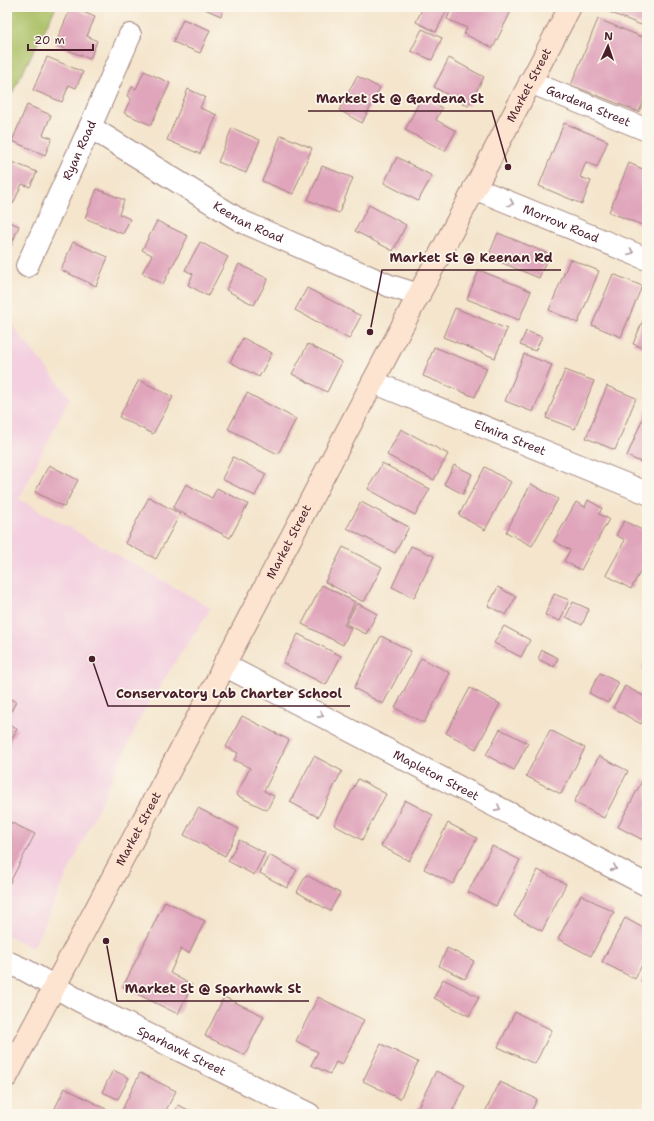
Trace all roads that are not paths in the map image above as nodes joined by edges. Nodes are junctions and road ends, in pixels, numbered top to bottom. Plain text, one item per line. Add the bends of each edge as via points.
1 (570, 7) edge
2 (130, 35) dead end
3 (530, 82) junction
4 (90, 127) junction
5 (647, 130) edge
6 (474, 188) junction
7 (647, 259) edge
8 (27, 266) dead end
9 (419, 295) junction
10 (373, 382) junction
11 (647, 494) edge
12 (224, 665) junction
13 (647, 885) edge
14 (7, 962) edge
15 (55, 987) junction
16 (7, 1076) edge
17 (308, 1114) edge

1 - 3 main road, Market Street
2 - 4 street, Ryan Road
3 - 5 street, Gardena Street
3 - 6 main road, Market Street
4 - 8 street, Ryan Road
4 - 9 street, Keenan Road via 241,220 390,286
6 -> 7 street, Morrow Road
6 - 9 main road, Market Street
9 - 10 main road, Market Street
10 - 11 street, Elmira Street
10 - 12 main road, Market Street
12 -> 13 street, Mapleton Street
12 - 15 main road, Market Street
14 - 15 street, Sparhawk Street
15 - 16 main road, Market Street
15 - 17 street, Sparhawk Street

